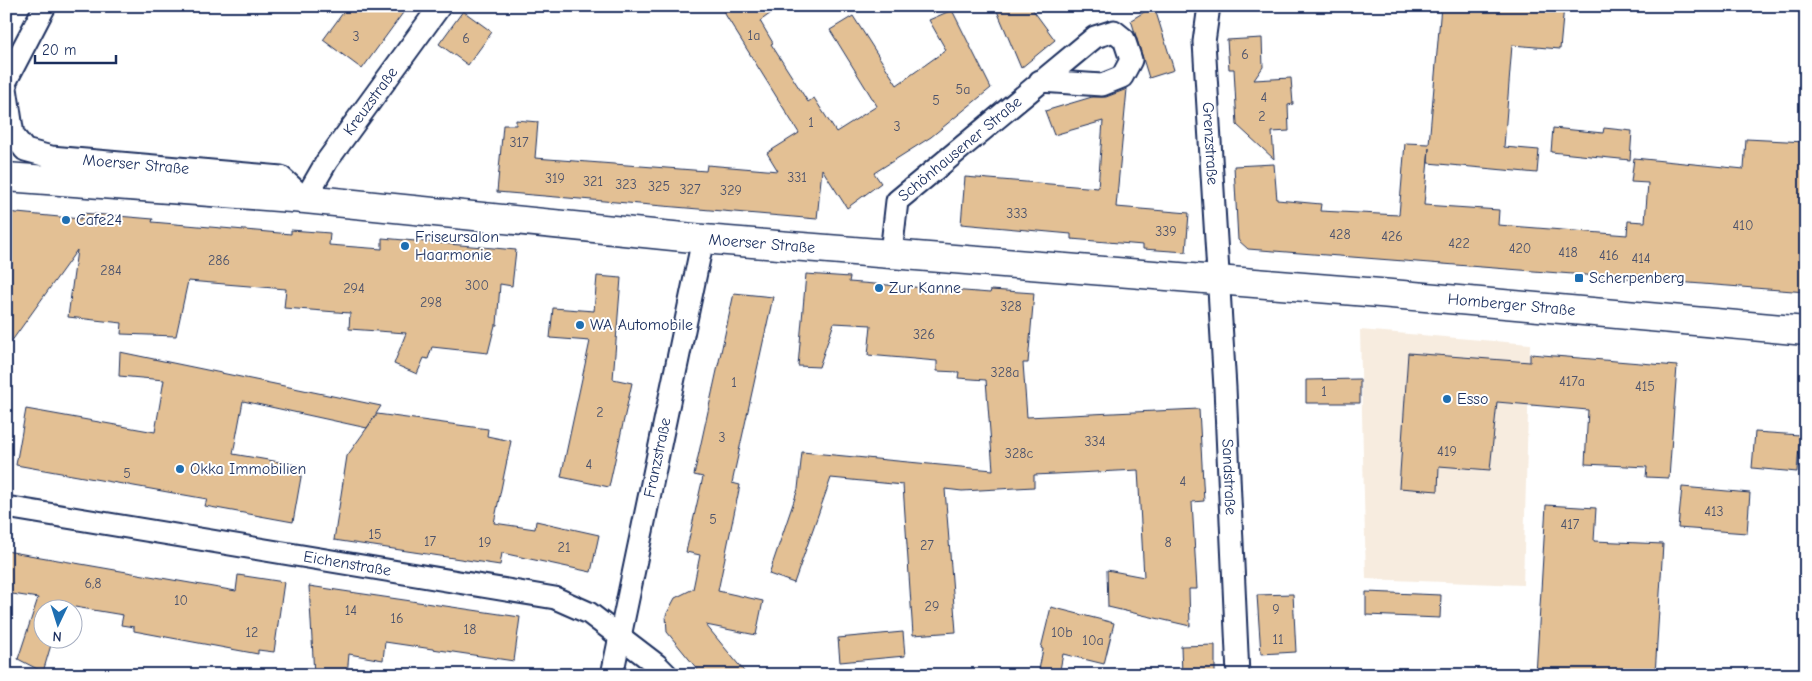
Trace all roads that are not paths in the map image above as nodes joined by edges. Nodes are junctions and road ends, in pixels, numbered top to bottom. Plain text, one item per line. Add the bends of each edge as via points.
1 (45, 6) edge
2 (440, 6) edge
3 (1209, 6) edge
4 (6, 81) edge
5 (1040, 81) dead end
6 (6, 88) edge
7 (6, 177) edge
8 (305, 200) junction
9 (702, 239) junction
10 (891, 253) junction
11 (1218, 280) junction
12 (1806, 331) edge
13 (6, 507) edge
14 (620, 636) junction
15 (612, 675) edge
16 (666, 675) edge
17 (1238, 675) edge

1 - 4 street
2 - 8 street, Kreuzstraße via 327,161
3 - 11 street, Grenzstraße via 1204,42
5 - 10 street, Schönhausener Straße via 897,200
6 - 8 street, Moerser Straße via 13,135 25,150 51,157 281,177
7 - 8 main road, Moerser Straße
8 - 9 main road, Moerser Straße
9 - 10 main road, Moerser Straße
9 - 14 street, Franzstraße
10 - 11 main road, Moerser Straße
11 - 12 main road, Homberger Straße
11 - 17 street, Sandstraße
13 - 14 street, Eichenstraße via 555,598 589,613
14 - 15 street, Franzstraße
14 - 16 street, Eichenstraße

